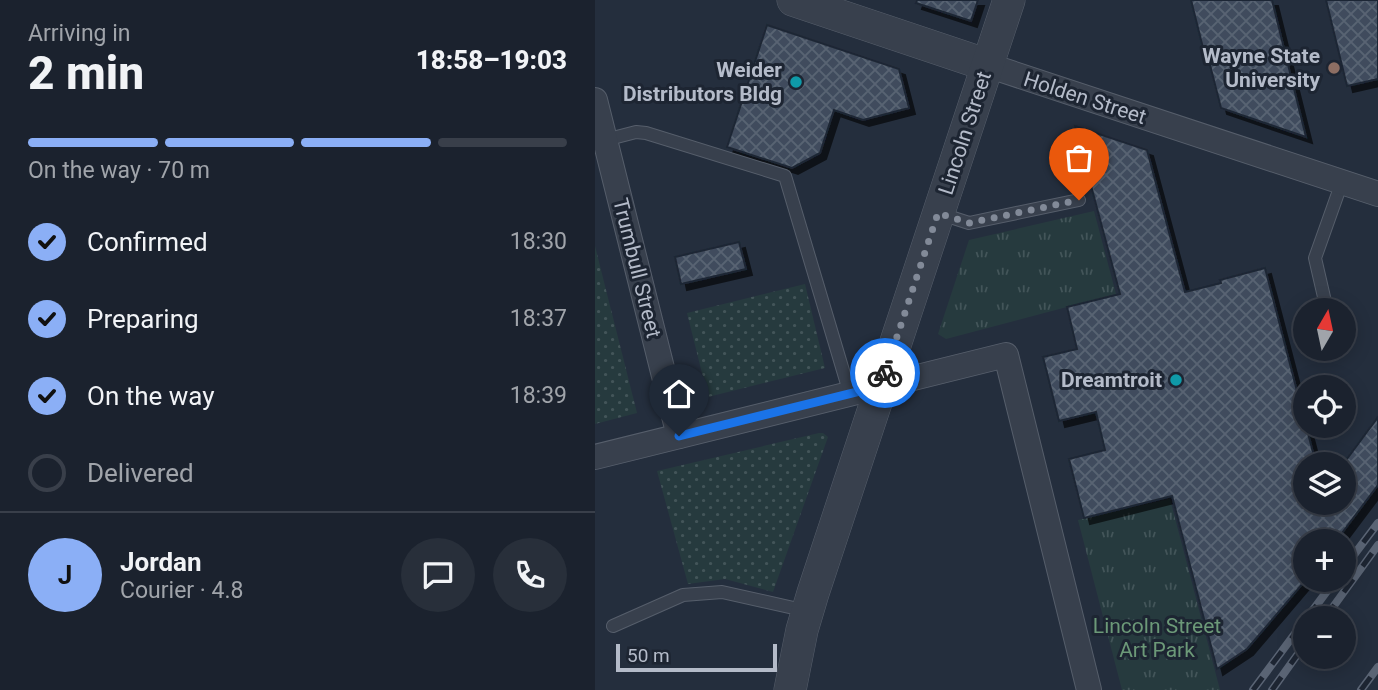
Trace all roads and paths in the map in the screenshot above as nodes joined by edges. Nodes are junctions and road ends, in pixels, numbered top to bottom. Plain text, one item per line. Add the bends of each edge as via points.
1 (793, 0) edge
2 (1009, 0) edge
3 (987, 65) junction
4 (595, 100) edge
5 (605, 139) junction
6 (1342, 182) junction
7 (1378, 194) edge
8 (1079, 200) dead end
9 (938, 213) junction
10 (1324, 298) edge
11 (881, 386) junction
12 (851, 394) junction
13 (679, 436) junction
14 (595, 457) edge
15 (808, 611) junction
16 (613, 626) dead end
17 (790, 690) edge
18 (1089, 690) edge

1 - 3 street, Holden Street
2 - 3 street, Lincoln Street
3 - 6 street, Holden Street
3 - 9 street, Lincoln Street
4 - 5 street, Trumbull Street
5 - 12 lane via 646,133 785,176
5 - 13 street, Trumbull Street
6 - 7 street, Holden Street
6 - 10 lane via 1315,258
8 - 9 lane via 969,223
9 - 11 street, Lincoln Street
11 - 12 street
11 - 15 street
11 - 18 street via 1006,355
12 - 13 street
13 - 14 street
15 - 16 lane via 722,592 683,595
15 - 17 street

